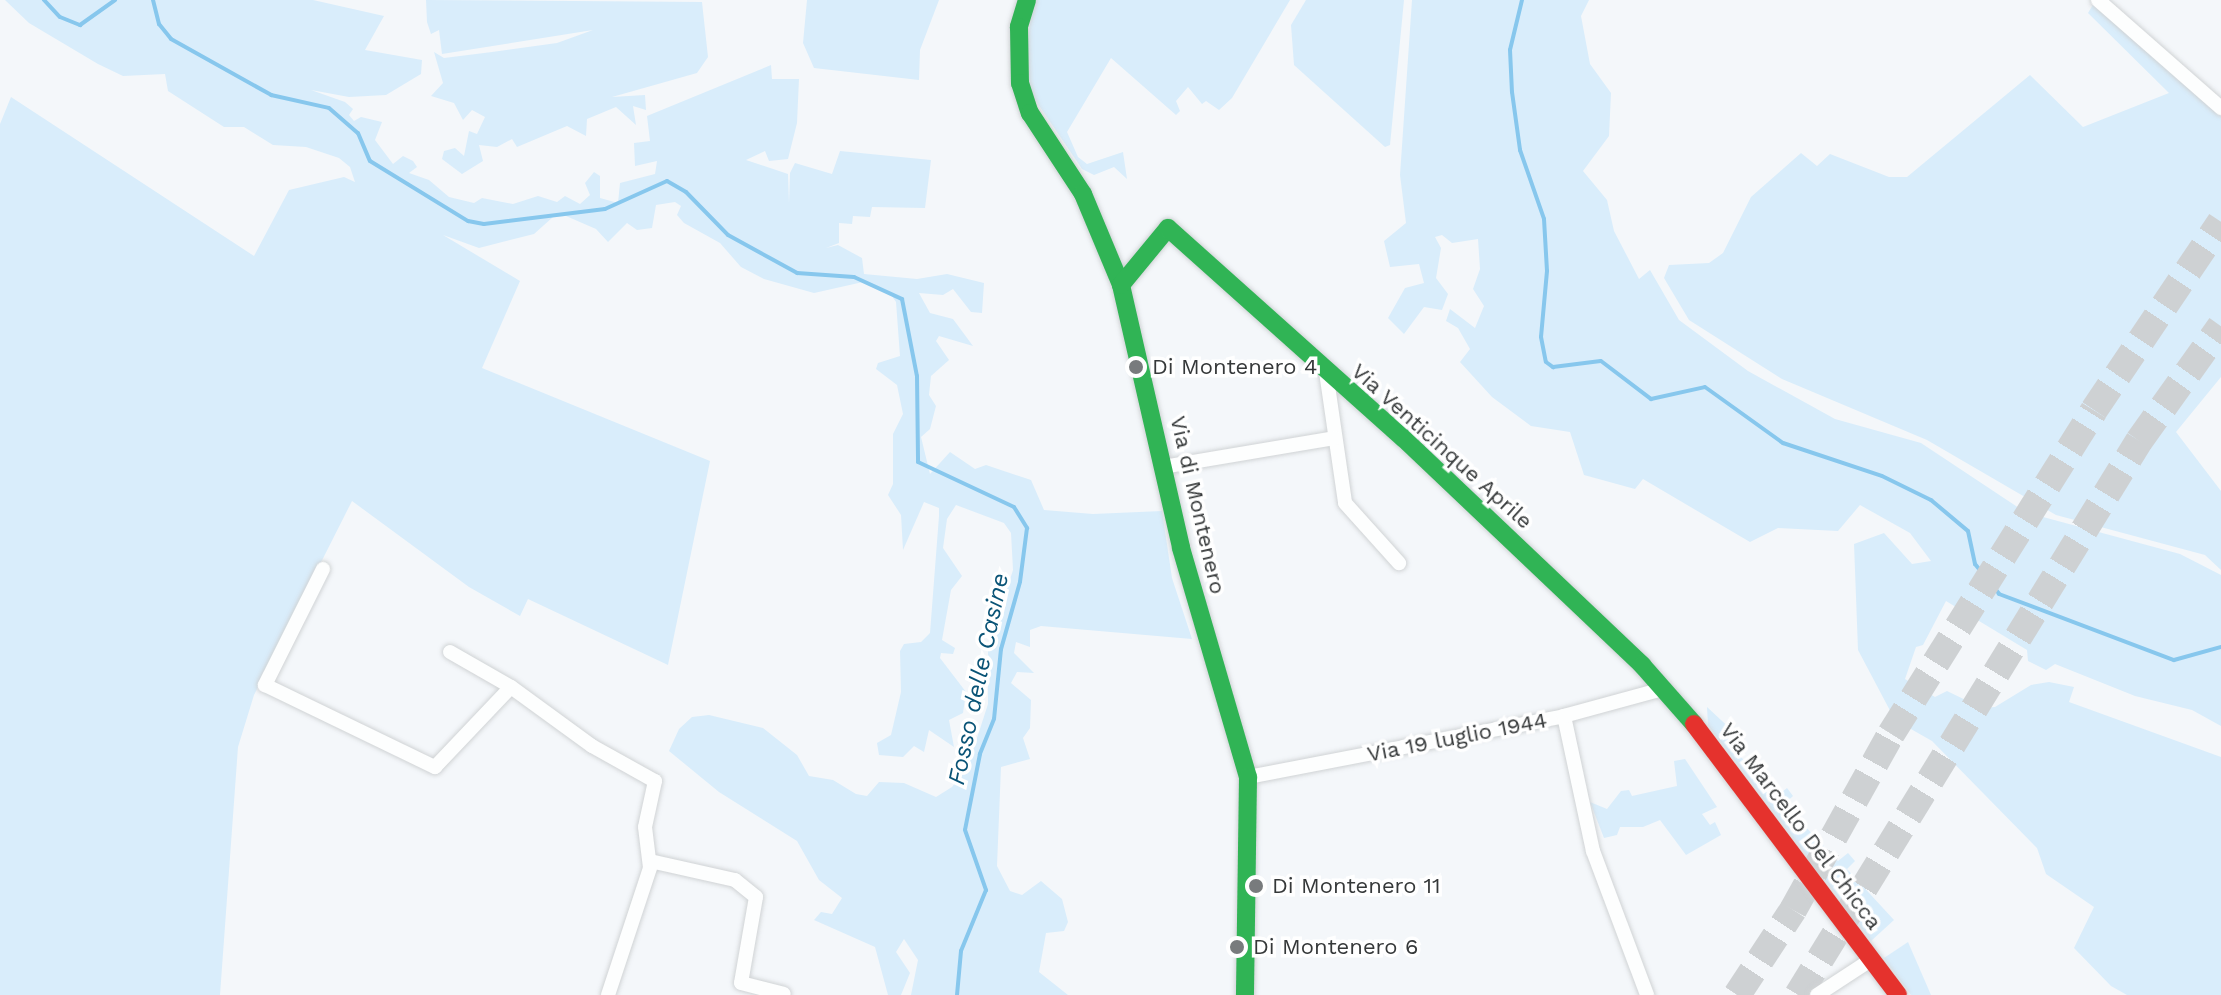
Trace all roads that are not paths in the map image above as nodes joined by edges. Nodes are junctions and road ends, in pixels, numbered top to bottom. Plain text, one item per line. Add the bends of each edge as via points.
1 (1027, 0) edge
2 (2098, 0) edge
3 (2221, 108) edge
4 (1121, 285) junction
5 (1326, 372) junction
6 (1335, 438) junction
7 (1163, 467) junction
8 (1399, 563) dead end
9 (323, 569) dead end
10 (450, 652) dead end
11 (511, 687) junction
12 (1663, 689) junction
13 (1564, 716) junction
14 (1248, 777) junction
15 (650, 861) junction
16 (1872, 959) junction
17 (784, 994) edge
18 (608, 995) edge
19 (1245, 995) edge
20 (1647, 995) edge
21 (1817, 995) edge
22 (1898, 995) edge

1 - 4 street, Via di Montenero via 1017,61 1025,99 1083,194
2 - 3 street
4 - 5 street, Via Venticinque Aprile via 1168,228
4 - 7 street, Via di Montenero
5 - 6 street
5 - 12 street, Via Venticinque Aprile via 1403,438
6 - 7 street
6 - 8 street via 1345,503
7 - 14 street, Via di Montenero via 1181,548
9 - 11 street via 265,685 435,767
10 - 11 street
11 - 15 street via 592,746 655,781 645,827
12 - 13 street, Via 19 luglio 1944
12 - 16 street, Via Marcello Del Chicca
13 - 14 street, Via 19 luglio 1944
13 - 20 street via 1593,851
14 - 19 street, Via di Montenero
15 - 17 street via 735,880 756,897 741,983
15 - 18 street
16 - 21 street
16 - 22 street, Via Marcello Del Chicca

